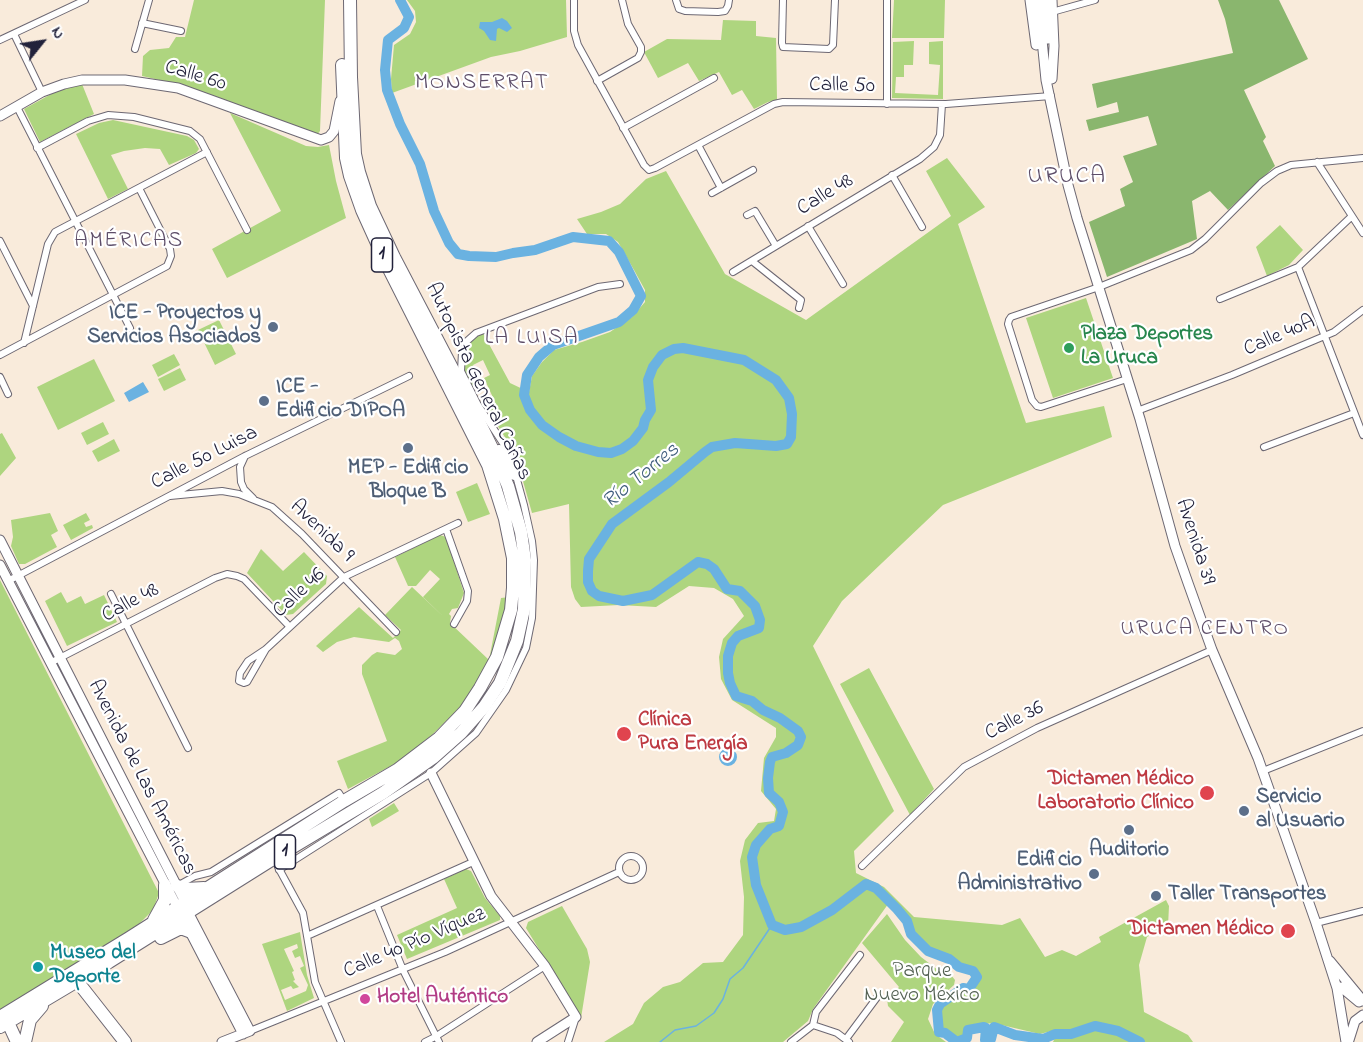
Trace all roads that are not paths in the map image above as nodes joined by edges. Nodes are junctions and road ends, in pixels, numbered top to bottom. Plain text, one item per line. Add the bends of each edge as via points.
1 (85, 0) edge
2 (149, 0) edge
3 (343, 0) edge
4 (350, 0) edge
5 (573, 0) edge
6 (622, 0) edge
7 (729, 0) edge
8 (783, 0) edge
9 (835, 0) edge
10 (887, 0) edge
11 (1030, 0) edge
12 (1038, 0) edge
13 (1044, 0) edge
14 (1052, 0) edge
15 (1095, 0) edge
16 (676, 2) edge
17 (1052, 12) junction
18 (142, 23) junction
19 (181, 31) dead end
20 (14, 34) junction
21 (0, 40) edge
22 (135, 49) dead end
23 (714, 78) dead end
24 (1049, 79) junction
25 (597, 81) junction
26 (342, 87) junction
27 (42, 92) junction
28 (1051, 96) junction
29 (886, 104) junction
30 (942, 104) junction
31 (17, 107) junction
32 (0, 116) edge
33 (623, 128) junction
34 (698, 146) junction
35 (37, 148) junction
36 (207, 152) junction
37 (1363, 158) edge
38 (1317, 162) junction
39 (753, 170) dead end
40 (892, 175) junction
41 (139, 188) junction
42 (721, 188) junction
43 (712, 193) dead end
44 (747, 215) dead end
45 (1352, 216) junction
46 (75, 220) junction
47 (808, 226) junction
48 (922, 227) dead end
49 (247, 230) dead end
50 (1363, 232) edge
51 (0, 241) edge
52 (776, 246) junction
53 (752, 261) junction
54 (1298, 267) junction
55 (733, 272) dead end
56 (620, 284) dead end
57 (843, 284) dead end
58 (1099, 287) junction
59 (114, 296) junction
60 (1220, 299) dead end
61 (33, 306) junction
62 (799, 308) dead end
63 (1363, 310) edge
64 (130, 328) dead end
65 (1324, 336) junction
66 (24, 343) junction
67 (0, 356) edge
68 (409, 376) dead end
69 (0, 377) edge
70 (1127, 379) junction
71 (8, 394) dead end
72 (1137, 411) junction
73 (1354, 413) junction
74 (478, 420) junction
75 (1363, 435) edge
76 (1264, 447) dead end
77 (245, 456) junction
78 (515, 474) junction
79 (168, 496) junction
80 (254, 499) junction
81 (458, 523) dead end
82 (446, 529) junction
83 (0, 540) edge
84 (0, 564) edge
85 (18, 575) junction
86 (344, 577) junction
87 (8, 581) junction
88 (111, 594) dead end
89 (454, 624) dead end
90 (126, 625) junction
91 (289, 626) junction
92 (396, 632) dead end
93 (266, 649) junction
94 (1212, 650) junction
95 (60, 658) junction
96 (50, 663) junction
97 (1363, 731) edge
98 (188, 748) dead end
99 (1263, 771) junction
100 (431, 773) junction
101 (344, 801) junction
102 (473, 862) junction
103 (276, 864) junction
104 (862, 866) dead end
105 (619, 872) junction
106 (171, 885) junction
107 (208, 887) junction
108 (377, 906) junction
109 (183, 909) junction
110 (1363, 911) edge
111 (153, 922) junction
112 (512, 922) junction
113 (1316, 923) junction
114 (191, 932) junction
115 (307, 936) junction
116 (860, 955) dead end
117 (1328, 959) junction
118 (109, 962) junction
119 (545, 966) junction
120 (403, 970) junction
121 (77, 981) junction
122 (1337, 988) junction
123 (53, 996) junction
124 (878, 996) dead end
125 (1363, 1001) edge
126 (323, 1003) junction
127 (1363, 1006) edge
128 (1363, 1015) edge
129 (576, 1017) junction
130 (3, 1020) edge
131 (813, 1025) junction
132 (554, 1031) junction
133 (247, 1032) junction
134 (0, 1035) edge
135 (437, 1040) edge
136 (848, 1040) edge
137 (16, 1042) edge
138 (25, 1042) edge
139 (125, 1042) edge
140 (222, 1042) edge
141 (341, 1042) edge
142 (425, 1042) edge
143 (537, 1042) edge
144 (568, 1042) edge
145 (791, 1042) edge
146 (1347, 1042) edge

1 - 20 street
2 - 18 street
3 - 26 highway, Autopista General Cañas / 1
4 - 74 highway, Autopista General Cañas / 1 via 351,77 359,172 394,257
5 - 25 street via 578,45
6 - 25 street via 641,52
7 - 16 street via 725,11 685,11
8 - 9 street via 783,47 829,49
10 - 29 street
11 - 24 main road via 1037,49
12 - 24 main road, Avenida 39
13 - 24 main road, Avenida 39
14 - 17 main road
15 - 17 street
17 - 24 main road via 1054,45
18 - 19 street
18 - 22 street
20 - 21 street
20 - 27 street
23 - 33 street
24 - 28 main road, Avenida 39
25 - 33 street
26 - 27 main road, Calle 60 via 334,131 321,140 178,88 150,82 82,80
26 - 101 highway, Autopista General Cañas / 1 via 350,176 386,263 488,465 513,558 511,610 497,657 465,711 416,756
27 - 31 main road, Calle 60
28 - 30 street, Calle 50
28 - 58 main road, Avenida 39 via 1068,185
29 - 30 street, Calle 50
29 - 34 street, Calle 50 via 774,104
30 - 40 street, Calle 48 via 940,135 934,147
31 - 32 main road, Calle 60
31 - 35 street
33 - 34 street, Calle 50 via 649,170
34 - 42 street
35 - 36 street via 87,121 108,115 134,117 194,133
35 - 46 street
36 - 41 street
36 - 49 street
37 - 38 street
38 - 45 street
38 - 58 street via 1276,171 1191,250
39 - 42 street
40 - 47 street, Calle 48
40 - 48 street
41 - 46 street
41 - 59 street via 170,249 170,261 163,270
42 - 43 street
44 - 52 street via 755,211
45 - 50 street
45 - 54 street
46 - 59 street
46 - 61 street via 55,232 48,243
47 - 52 street, Calle 48
47 - 57 street
51 - 61 street
52 - 53 street, Calle 48
53 - 55 street, Calle 48
53 - 62 street via 801,300
54 - 60 street
54 - 65 street
56 - 78 street via 598,287 476,333 467,341 461,371 510,454
58 - 70 main road, Avenida 39
58 - 70 street via 1011,317 1008,324 1032,400 1037,405
59 - 64 street
59 - 66 street
61 - 66 street
63 - 65 street, Calle 40A
65 - 72 street, Calle 40A
65 - 73 street
66 - 67 street
68 - 77 street, Calle 50 Luisa
69 - 71 street
70 - 72 main road, Avenida 39
72 - 94 main road, Avenida 39 via 1175,546
73 - 75 street
73 - 76 street
74 - 78 highway
74 - 103 highway, Autopista General Cañas / 1 via 508,486 525,560 524,609 510,662 484,707 447,747
77 - 79 street, Calle 50 Luisa
77 - 80 street via 240,467 241,482
78 - 100 street via 530,526 534,560 532,618 526,648 506,690 476,733
79 - 80 street, Avenida 9 via 222,492
79 - 85 street, Calle 50 Luisa
80 - 86 street, Avenida 9 via 287,519
81 - 82 street, Calle 46
82 - 86 street, Calle 46
82 - 89 street via 468,591
83 - 85 main road, Avenida de Las Américas
84 - 87 main road, Avenida de Las Américas
85 - 87 street
85 - 95 main road, Avenida de Las Américas
86 - 91 street, Calle 46
86 - 92 street, Avenida 9
87 - 96 main road, Avenida de Las Américas
88 - 90 street
90 - 91 street, Calle 48 via 227,574 244,579
90 - 95 street, Calle 48
90 - 98 street
91 - 93 street, Calle 46
93 - 93 street, Calle 46 via 247,682 239,681 248,661
94 - 99 main road, Avenida 39
94 - 104 street, Calle 36 via 1037,728 964,767
95 - 96 street, Calle 48
95 - 106 main road, Avenida de Las Américas
96 - 106 main road, Avenida de Las Américas
97 - 99 street
99 - 113 main road, Avenida 39
100 - 102 main road
100 - 103 street
101 - 106 street via 339,793 212,872
101 - 107 highway, Autopista General Cañas / 1
102 - 108 street
102 - 112 main road via 491,896
103 - 109 highway, Autopista General Cañas / 1
103 - 115 street via 303,913
105 - 105 street via 632,881 639,877 643,866 636,857 628,856 619,864
105 - 112 street, Calle 40 Pío Víquez
106 - 107 highway via 193,890
106 - 109 main road, Avenida de Las Américas
106 - 111 highway
107 - 109 highway, Autopista General Cañas / 1
108 - 115 street
108 - 120 street
109 - 111 highway, 1
109 - 114 main road, Avenida de Las Américas
109 - 118 highway, 1
109 - 133 main road, Avenida de Las Américas
110 - 113 street
111 - 130 highway, 1
112 - 119 main road
112 - 120 street, Calle 40 Pío Víquez
113 - 117 main road, Avenida 39
114 - 118 highway via 174,930 118,962
114 - 133 main road, Avenida de Las Américas
115 - 126 street
116 - 131 street via 816,1012
117 - 122 main road, Avenida 39
117 - 125 main road
118 - 121 highway, 1
119 - 129 main road
119 - 135 street
120 - 126 street, Calle 40 Pío Víquez
120 - 135 street
121 - 123 highway, 1
121 - 139 highway
122 - 127 main road via 1341,987
122 - 146 main road, Avenida 39
123 - 130 highway, 1
123 - 138 highway via 30,1020
124 - 136 street
126 - 133 street, Calle 40 Pío Víquez
126 - 141 street
128 - 146 main road via 1355,1021
129 - 132 main road
129 - 144 street
130 - 137 highway
131 - 136 street
131 - 145 street
132 - 143 main road
132 - 144 street
133 - 140 main road, Calle 40 Pío Víquez
134 - 137 highway
135 - 142 street

